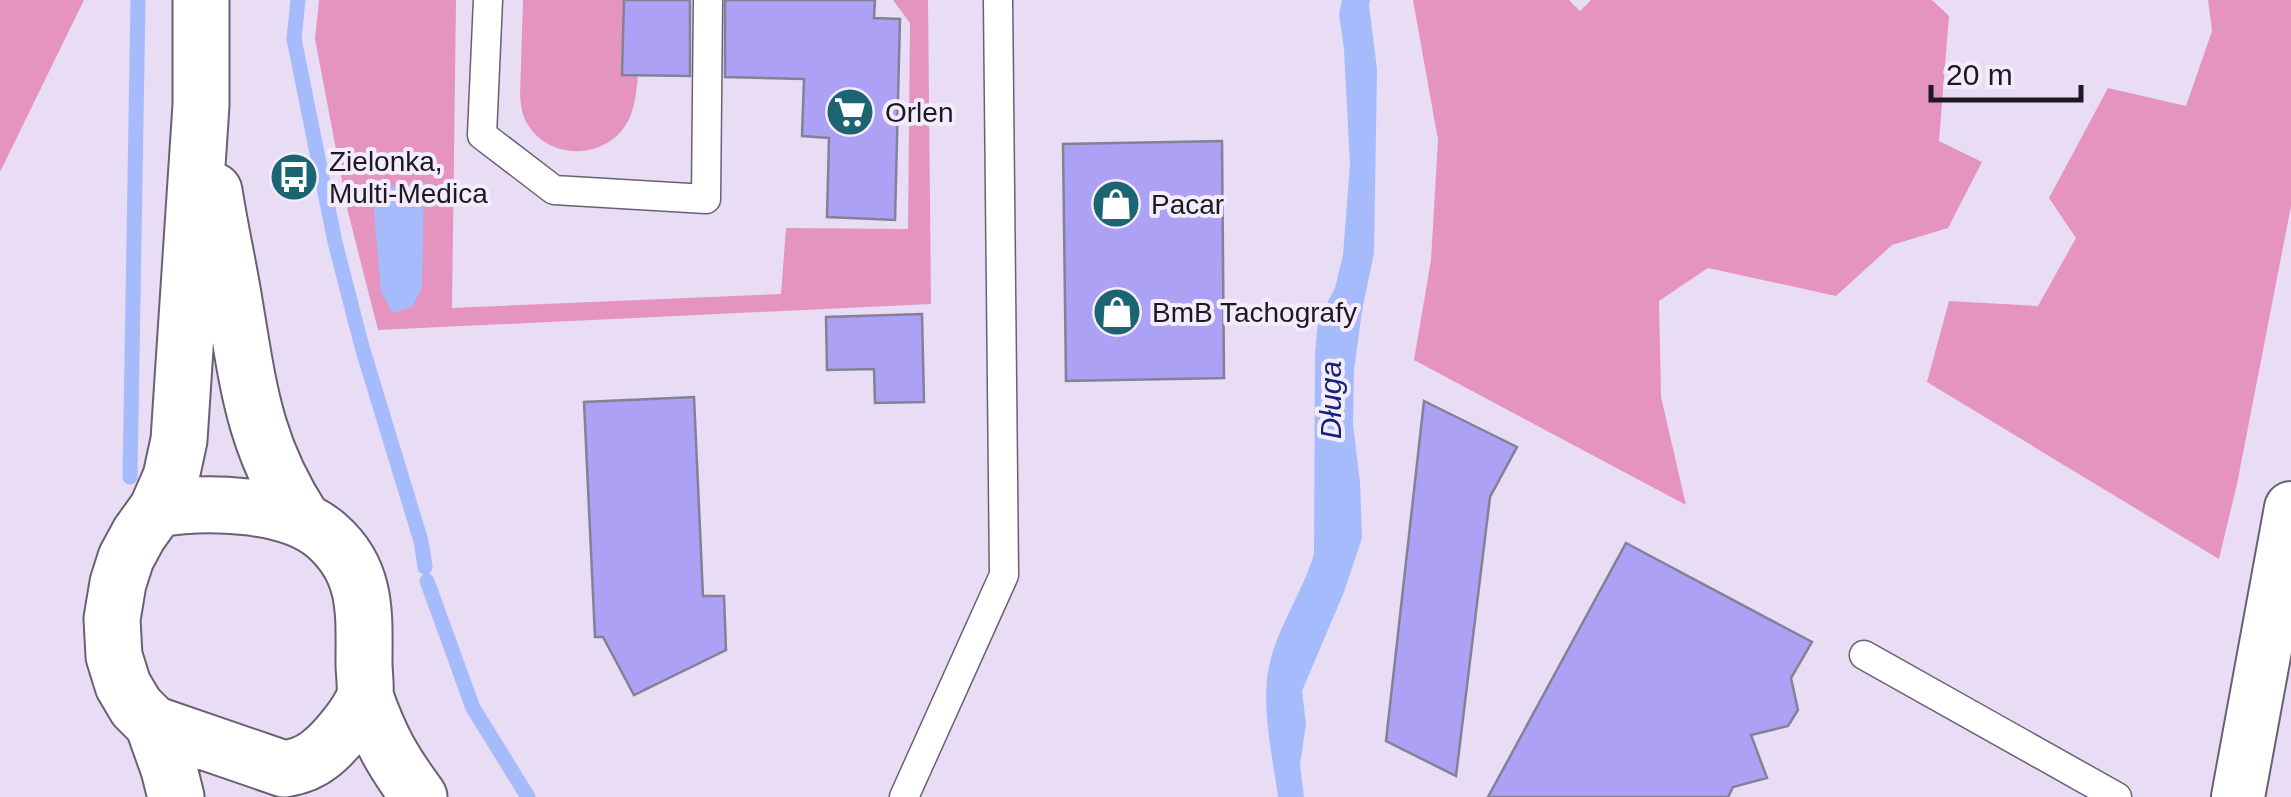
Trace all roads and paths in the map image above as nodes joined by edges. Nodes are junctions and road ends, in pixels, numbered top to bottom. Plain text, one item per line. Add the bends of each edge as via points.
1 (202, 0) edge
2 (488, 0) edge
3 (708, 0) edge
4 (998, 0) edge
5 (200, 104) junction
6 (2291, 508) edge
7 (157, 509) junction
8 (303, 520) junction
9 (1864, 655) dead end
10 (365, 696) junction
11 (153, 724) junction
12 (295, 782) edge
13 (176, 797) edge
14 (418, 797) edge
15 (904, 797) edge
16 (2118, 797) edge
17 (2238, 797) edge

1 - 5 main road
2 - 3 lane via 482,135 554,190 706,199
4 - 15 lane via 1004,576
5 - 7 main road via 179,440
5 - 8 main road via 254,416
6 - 17 street
7 - 8 main road via 214,504
7 - 11 main road via 126,558 112,619 122,685
8 - 10 main road via 347,557 359,581
9 - 16 lane
10 - 12 main road
10 - 14 main road via 379,736
11 - 12 main road
11 - 13 main road

